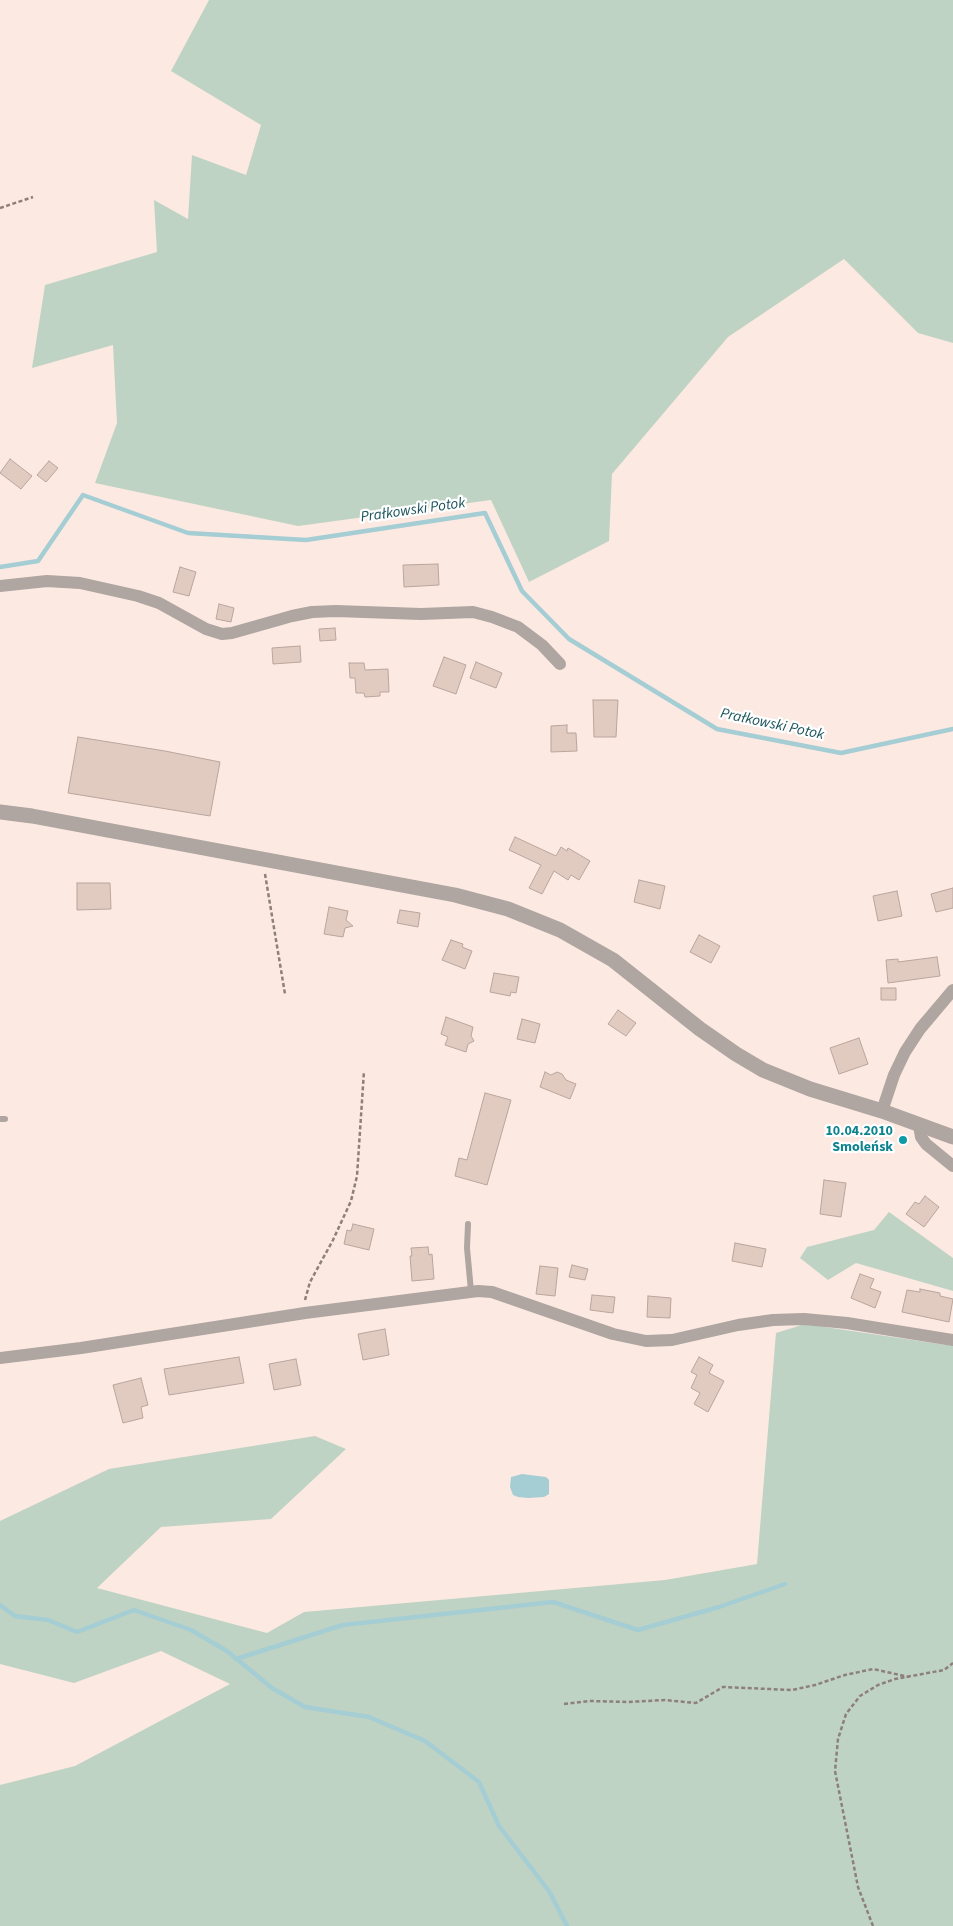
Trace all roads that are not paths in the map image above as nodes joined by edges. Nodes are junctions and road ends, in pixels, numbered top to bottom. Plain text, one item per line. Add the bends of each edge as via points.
1 (0, 586) edge
2 (560, 664) dead end
3 (0, 812) edge
4 (953, 990) edge
5 (882, 1111) junction
6 (919, 1125) junction
7 (953, 1137) edge
8 (953, 1166) edge
9 (468, 1224) dead end
10 (471, 1291) junction
11 (953, 1340) edge
12 (0, 1358) edge

1 - 2 street via 47,580 80,583 159,603 206,629 222,634 312,612 473,612 518,627
3 - 5 street via 455,895 508,908 588,944 700,1029 763,1070 810,1089
4 - 5 street via 925,1022 905,1052
5 - 6 street
6 - 7 street
6 - 8 street via 926,1144
9 - 10 lane
10 - 11 street via 492,1292 613,1334 646,1341 672,1340 738,1324 804,1319
10 - 12 street

